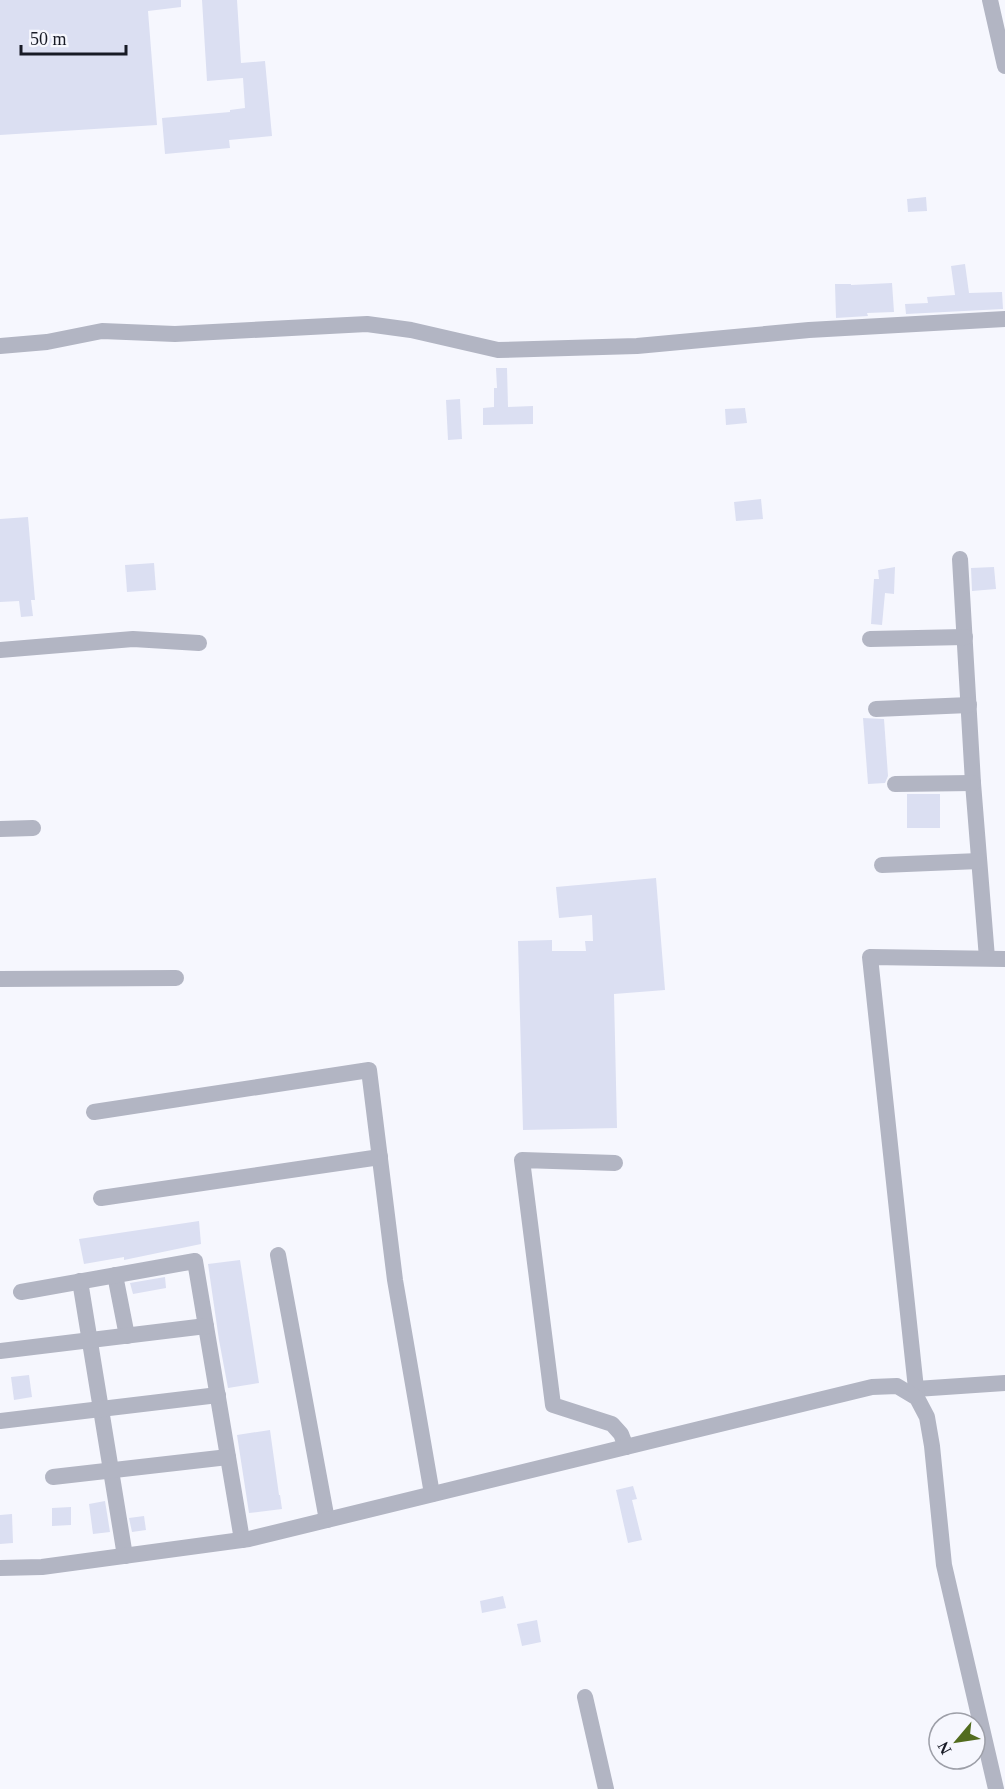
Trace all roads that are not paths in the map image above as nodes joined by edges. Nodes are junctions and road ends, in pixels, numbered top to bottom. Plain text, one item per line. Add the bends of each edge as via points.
1 (990, 0) edge
2 (1005, 66) edge
3 (1005, 319) edge
4 (0, 346) edge
5 (960, 559) dead end
6 (965, 637) junction
7 (870, 639) dead end
8 (198, 643) dead end
9 (0, 650) edge
10 (969, 705) junction
11 (876, 709) dead end
12 (973, 783) junction
13 (895, 784) dead end
14 (33, 828) dead end
15 (0, 830) edge
16 (979, 861) junction
17 (882, 865) dead end
18 (987, 958) junction
19 (1005, 959) edge
20 (176, 978) dead end
21 (0, 980) edge
22 (94, 1112) dead end
23 (380, 1156) junction
24 (615, 1163) dead end
25 (101, 1198) dead end
26 (278, 1255) dead end
27 (115, 1275) junction
28 (80, 1281) junction
29 (21, 1292) dead end
30 (206, 1326) junction
31 (127, 1336) junction
32 (90, 1340) junction
33 (0, 1351) edge
34 (1005, 1383) edge
35 (917, 1394) junction
36 (218, 1395) junction
37 (101, 1409) junction
38 (0, 1421) edge
39 (626, 1447) junction
40 (228, 1457) junction
41 (111, 1470) junction
42 (53, 1477) dead end
43 (432, 1494) junction
44 (327, 1520) junction
45 (242, 1540) junction
46 (125, 1556) junction
47 (0, 1568) edge
48 (585, 1697) dead end
49 (606, 1789) edge
50 (996, 1789) edge

1 - 2 street
3 - 4 street via 809,330 637,346 498,350 367,324 175,333 102,331
5 - 6 street
6 - 7 street
6 - 10 street
8 - 9 street via 133,639
10 - 11 street
10 - 12 street
12 - 13 street
12 - 16 street
14 - 15 street
16 - 17 street
16 - 18 street
18 - 19 street
18 - 35 street via 870,957
20 - 21 street
22 - 23 street via 369,1070
23 - 25 street
23 - 43 street via 395,1280
24 - 39 street via 522,1160 554,1406 612,1424
26 - 44 street
27 - 28 street
27 - 30 street via 195,1261
27 - 31 street
28 - 29 street
28 - 32 street
30 - 31 street
30 - 36 street
31 - 32 street
32 - 33 street
32 - 37 street
34 - 35 street
35 - 39 street via 897,1386 872,1388
35 - 50 street via 927,1417 932,1446 944,1565
36 - 37 street
36 - 40 street
37 - 38 street
37 - 41 street
39 - 43 street
40 - 41 street
40 - 45 street
41 - 42 street
41 - 46 street
43 - 44 street
44 - 45 street
45 - 46 street
46 - 47 street via 42,1567
48 - 49 street

